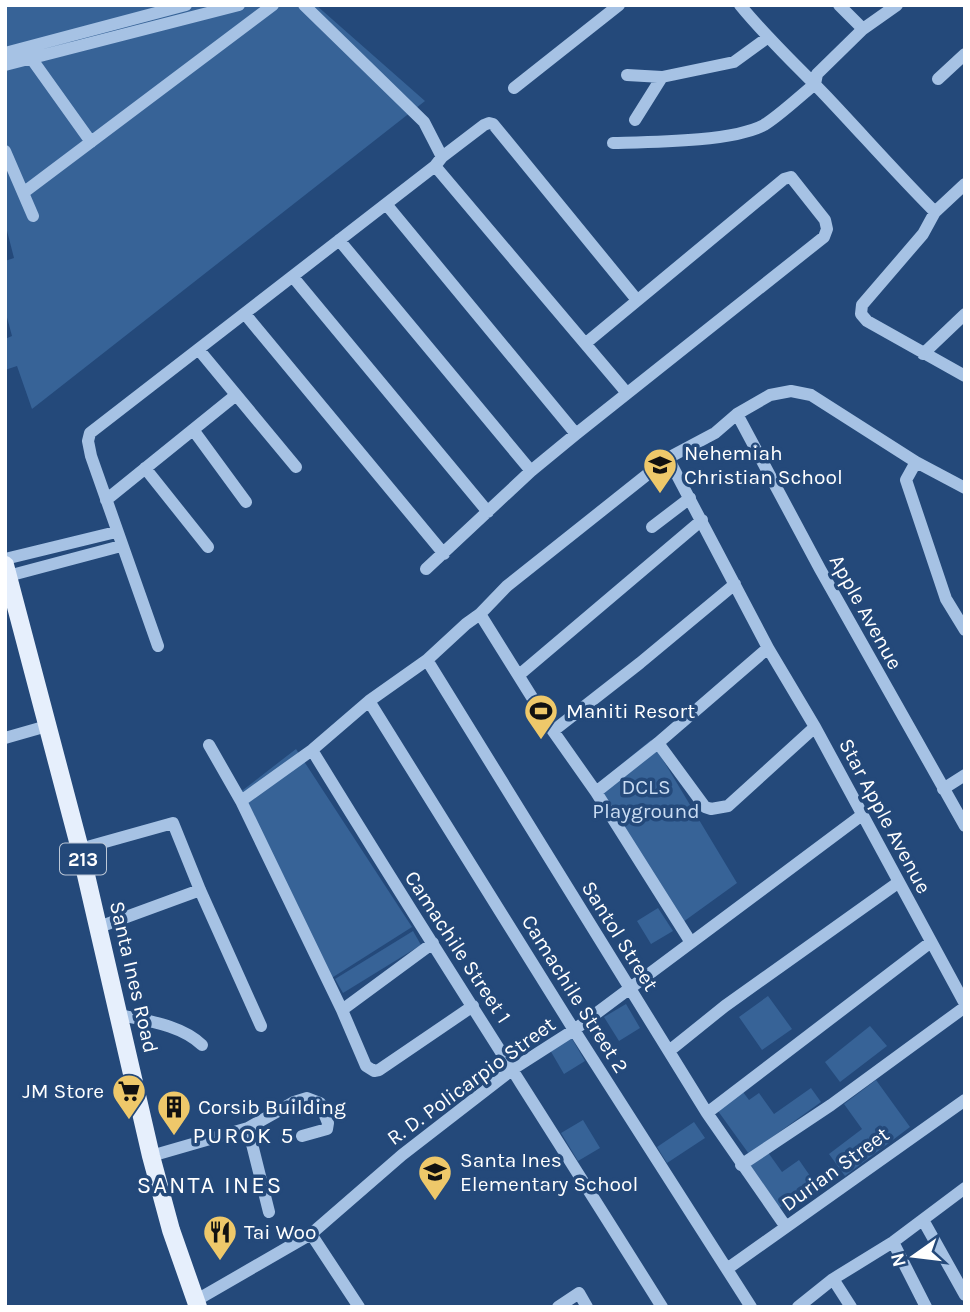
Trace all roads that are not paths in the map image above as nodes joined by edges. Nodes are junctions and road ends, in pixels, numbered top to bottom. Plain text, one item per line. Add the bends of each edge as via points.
1 (186, 5) edge
2 (239, 5) edge
3 (273, 5) edge
4 (304, 5) edge
5 (619, 5) edge
6 (740, 5) edge
7 (839, 5) edge
8 (897, 5) edge
9 (863, 29) junction
10 (767, 38) junction
11 (5, 53) edge
12 (965, 54) edge
13 (31, 58) junction
14 (5, 65) edge
15 (627, 75) dead end
16 (662, 77) junction
17 (938, 79) dead end
18 (815, 84) junction
19 (514, 88) dead end
20 (635, 120) dead end
21 (91, 142) junction
22 (613, 143) dead end
23 (5, 151) edge
24 (439, 161) junction
25 (965, 184) edge
26 (23, 193) junction
27 (386, 204) junction
28 (935, 212) junction
29 (33, 215) dead end
30 (340, 240) junction
31 (293, 277) junction
32 (637, 300) junction
33 (245, 314) junction
34 (965, 314) edge
35 (586, 343) junction
36 (199, 350) junction
37 (923, 354) junction
38 (965, 376) edge
39 (626, 392) junction
40 (236, 395) junction
41 (737, 414) junction
42 (194, 431) junction
43 (576, 434) junction
44 (668, 458) junction
45 (916, 462) junction
46 (296, 467) dead end
47 (145, 468) junction
48 (531, 471) junction
49 (965, 488) edge
50 (690, 498) junction
51 (106, 500) junction
52 (246, 502) dead end
53 (488, 512) junction
54 (702, 520) junction
55 (652, 527) dead end
56 (116, 531) junction
57 (80, 541) junction
58 (121, 546) junction
59 (208, 547) dead end
60 (47, 549) junction
61 (444, 554) junction
62 (85, 555) junction
63 (51, 564) junction
64 (6, 567) edge
65 (426, 569) dead end
66 (734, 584) junction
67 (481, 614) junction
68 (12, 620) edge
69 (965, 631) edge
70 (158, 646) dead end
71 (768, 648) junction
72 (427, 660) junction
73 (519, 676) junction
74 (369, 701) junction
75 (47, 726) junction
76 (815, 727) junction
77 (553, 731) junction
78 (5, 738) edge
79 (658, 743) junction
80 (208, 745) dead end
81 (312, 750) junction
82 (965, 775) edge
83 (943, 789) junction
84 (596, 792) junction
85 (241, 802) junction
86 (862, 815) junction
87 (965, 826) edge
88 (80, 849) junction
89 (899, 882) junction
90 (200, 890) junction
91 (99, 927) junction
92 (690, 941) junction
93 (433, 943) junction
94 (932, 943) junction
95 (629, 986) junction
96 (962, 989) edge
97 (473, 1006) junction
98 (965, 1006) edge
99 (342, 1010) junction
100 (120, 1015) junction
101 (261, 1026) dead end
102 (574, 1030) junction
103 (202, 1045) dead end
104 (669, 1051) junction
105 (513, 1069) junction
106 (965, 1100) edge
107 (707, 1113) junction
108 (248, 1128) junction
109 (302, 1136) dead end
110 (151, 1156) junction
111 (741, 1165) junction
112 (965, 1188) edge
113 (269, 1212) dead end
114 (923, 1220) junction
115 (786, 1227) junction
116 (311, 1234) junction
117 (892, 1242) junction
118 (727, 1269) junction
119 (833, 1279) junction
120 (965, 1295) edge
121 (197, 1304) edge
122 (359, 1307) edge
123 (558, 1307) edge
124 (587, 1307) edge
125 (662, 1307) edge
126 (751, 1307) edge
127 (798, 1307) edge
128 (851, 1307) edge
129 (926, 1307) edge

1 - 11 street
2 - 13 street
3 - 21 street
4 - 24 street via 424,122
5 - 19 street
6 - 10 street
7 - 9 street
8 - 9 street
9 - 18 street via 817,74
10 - 16 street via 734,62
10 - 18 street
12 - 17 street
13 - 14 street
13 - 21 street
15 - 16 street
16 - 20 street
18 - 22 street via 764,124 740,134
18 - 28 street
21 - 26 street
23 - 26 street
24 - 27 street
24 - 32 street via 484,125 493,124
24 - 35 street
25 - 28 street
26 - 29 street
27 - 30 street
27 - 43 street
28 - 37 street via 923,234 862,305 861,314
30 - 31 street
30 - 48 street
31 - 33 street
31 - 53 street
32 - 35 street
32 - 39 street via 783,178 791,177 825,220 824,237
33 - 36 street
33 - 61 street
34 - 37 street
35 - 39 street
36 - 40 street
36 - 51 street via 90,433 91,456
37 - 38 street
39 - 43 street
40 - 42 street
40 - 46 street
41 - 44 street via 715,433
41 - 45 street via 770,395 803,392
41 - 83 street, Apple Avenue
42 - 47 street
42 - 52 street
43 - 48 street
44 - 50 street, Star Apple Avenue
44 - 67 street via 507,586
45 - 49 street
45 - 69 street via 906,480 946,599
47 - 51 street
47 - 59 street
48 - 53 street
50 - 54 street, Star Apple Avenue
50 - 55 street
51 - 56 street
53 - 61 street
54 - 66 street, Star Apple Avenue
54 - 73 street
56 - 57 street
56 - 58 street
57 - 60 street
57 - 62 street
58 - 62 street
58 - 70 street
60 - 63 street
60 - 64 street
61 - 65 street
62 - 63 street
63 - 64 street
64 - 68 main road, Santa Ines Road / 213
66 - 71 street, Star Apple Avenue
66 - 77 street
67 - 72 street
67 - 73 street
68 - 75 main road, Santa Ines Road / 213
71 - 76 street, Star Apple Avenue
71 - 79 street
72 - 74 street
72 - 95 street, Santol Street
73 - 77 street
74 - 81 street
74 - 102 street, Camachile Street 2
75 - 78 street
75 - 88 main road, Santa Ines Road / 213
76 - 79 street via 728,806 719,809 705,807
76 - 86 street, Star Apple Avenue
77 - 84 street
79 - 84 street
80 - 85 street
81 - 85 street
81 - 93 street, Camachile Street 1
82 - 83 street
83 - 87 street, Apple Avenue
84 - 92 street
85 - 99 street
86 - 89 street, Star Apple Avenue
86 - 92 street, R. D. Policarpio Street
88 - 90 street via 173,823
88 - 91 main road, Santa Ines Road / 213
89 - 94 street, Star Apple Avenue
89 - 104 street
90 - 91 street
90 - 101 street
91 - 100 main road, Santa Ines Road / 213
92 - 95 street, R. D. Policarpio Street
93 - 97 street, Camachile Street 1
93 - 99 street
94 - 96 street, Star Apple Avenue
94 - 107 street
95 - 102 street, R. D. Policarpio Street
95 - 104 street, Santol Street
96 - 98 street, Star Apple Avenue
97 - 99 street via 374,1071 366,1066
97 - 105 street, Camachile Street 1
98 - 111 street
100 - 103 street via 176,1028
100 - 110 main road, Santa Ines Road / 213
102 - 105 street, R. D. Policarpio Street
102 - 118 street, Camachile Street 2
104 - 107 street, Santol Street
105 - 116 street, R. D. Policarpio Street via 402,1155
105 - 125 street, Camachile Street 1
106 - 115 street, Durian Street
107 - 111 street, Santol Street
108 - 109 street via 307,1098 320,1103 328,1124 327,1129
108 - 110 street
108 - 113 street
110 - 121 main road, 213 via 170,1230
111 - 115 street, Santol Street
112 - 114 street
114 - 117 street
114 - 120 street
115 - 118 street, Durian Street
116 - 121 street, R. D. Policarpio Street
116 - 122 street
117 - 119 street
117 - 129 street
118 - 126 street, Camachile Street 2
119 - 127 street
119 - 128 street
123 - 124 street via 579,1293

